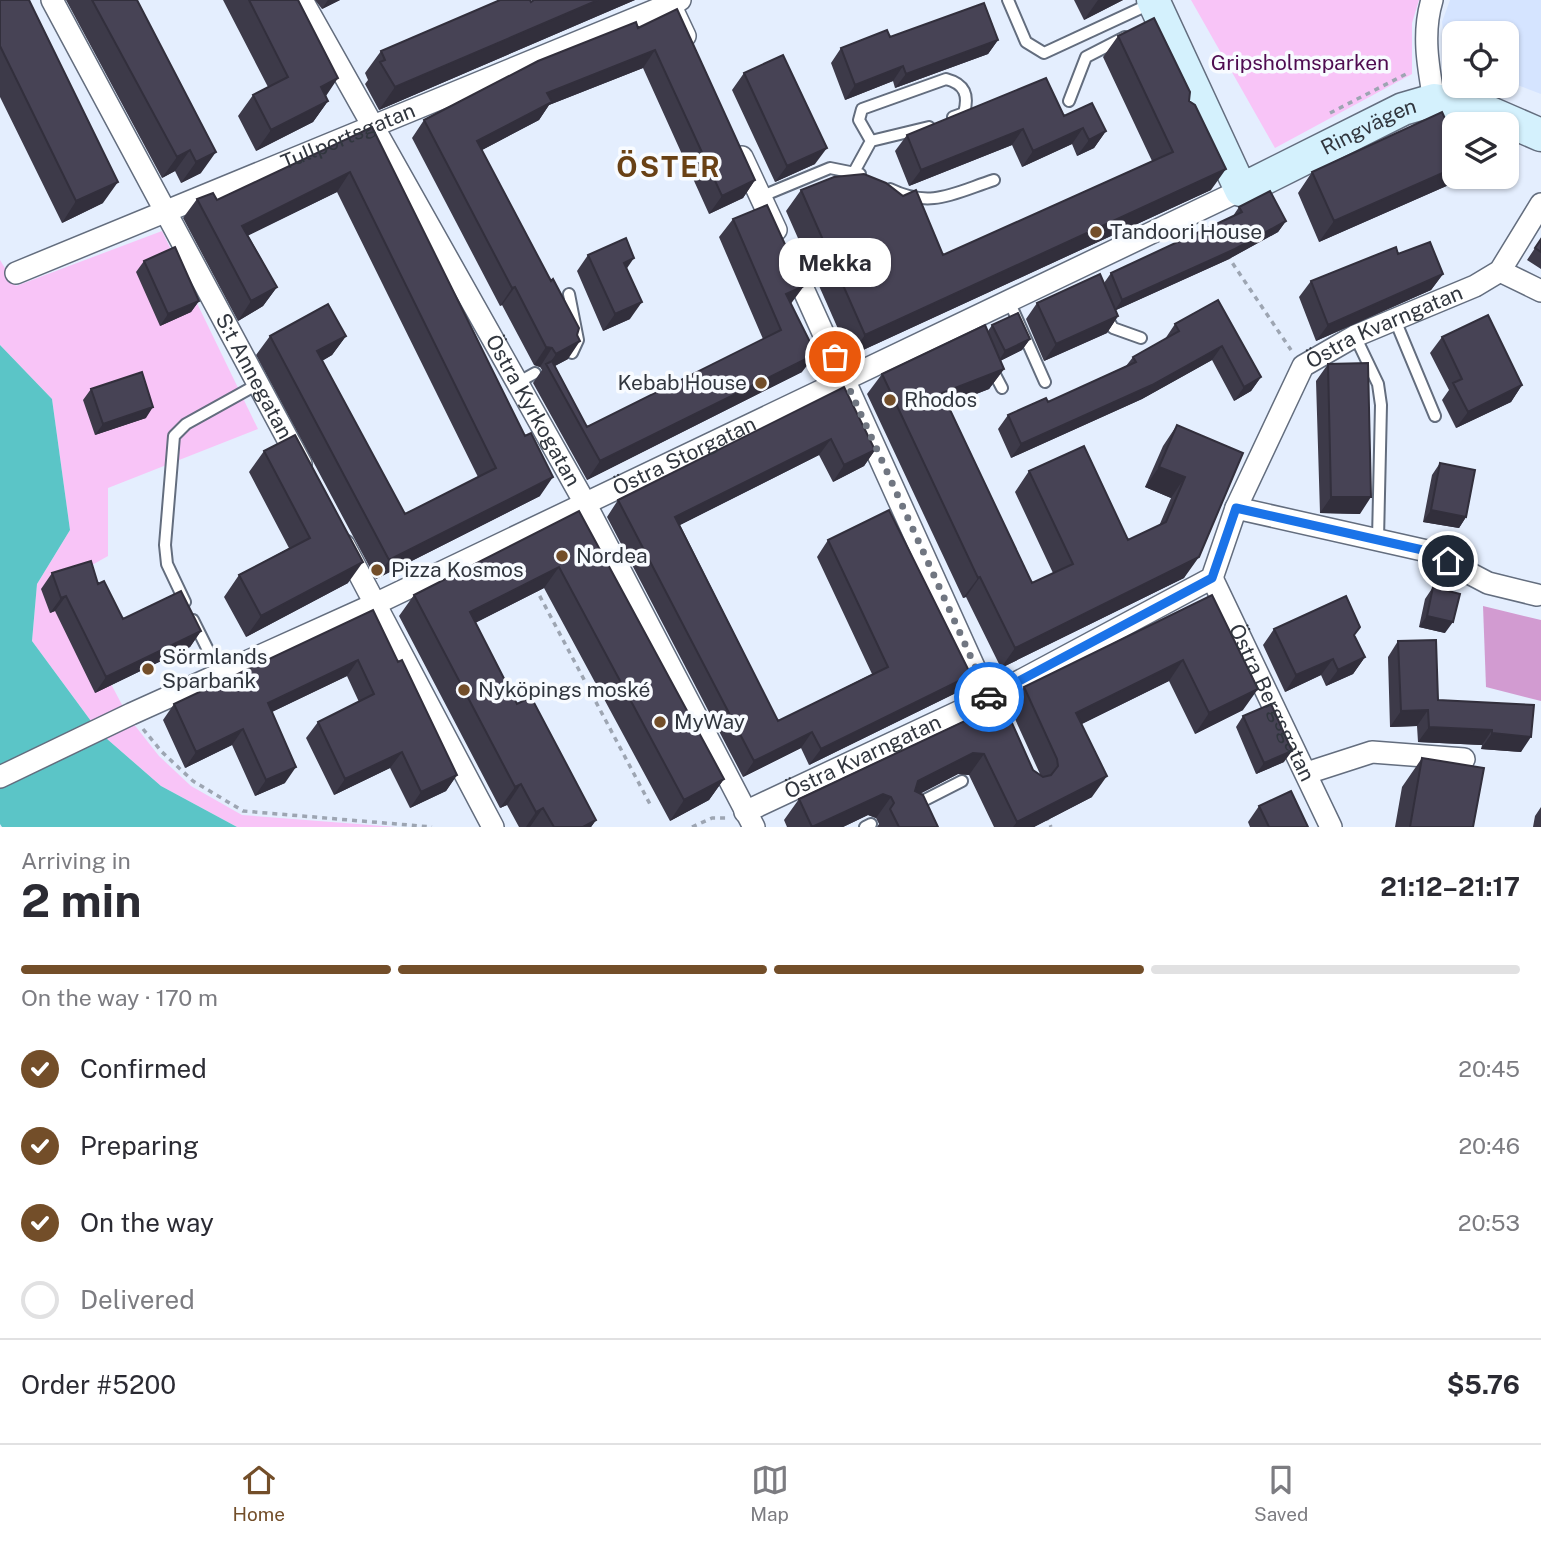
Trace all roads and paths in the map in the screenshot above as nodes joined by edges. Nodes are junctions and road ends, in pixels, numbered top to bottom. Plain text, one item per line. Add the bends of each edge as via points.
1 (52, 0) edge
2 (302, 0) edge
3 (1008, 0) edge
4 (1432, 0) edge
5 (673, 1) edge
6 (1152, 15) edge
7 (693, 52) edge
8 (1434, 100) junction
9 (1069, 101) dead end
10 (372, 127) junction
11 (1541, 135) edge
12 (732, 137) edge
13 (871, 141) junction
14 (854, 172) junction
15 (994, 180) dead end
16 (1241, 190) junction
17 (760, 197) junction
18 (1541, 204) edge
19 (167, 212) junction
20 (1223, 248) edge
21 (1500, 271) junction
22 (16, 272) dead end
23 (1541, 291) edge
24 (569, 294) dead end
25 (1099, 300) edge
26 (1009, 301) junction
27 (1395, 320) junction
28 (1355, 336) junction
29 (1141, 338) dead end
30 (572, 354) edge
31 (986, 358) edge
32 (1303, 366) junction
33 (846, 379) junction
34 (1045, 382) dead end
35 (258, 384) junction
36 (1002, 388) edge
37 (1435, 416) dead end
38 (310, 481) edge
39 (585, 503) junction
40 (1236, 508) junction
41 (336, 530) edge
42 (1378, 539) junction
43 (529, 576) edge
44 (1212, 578) junction
45 (1537, 595) dead end
46 (375, 604) junction
47 (220, 674) junction
48 (988, 698) junction
49 (128, 715) junction
50 (1006, 735) edge
51 (1464, 759) dead end
52 (1307, 773) junction
53 (0, 777) edge
54 (962, 781) edge
55 (651, 806) dead end
56 (1040, 806) edge
57 (907, 808) edge
58 (745, 819) edge
59 (432, 827) edge
60 (493, 827) edge
61 (692, 827) edge
62 (1051, 827) edge
63 (1331, 827) edge

1 - 19 street, S:t Annegatan
2 - 10 street, Östra Kyrkogatan
3 - 6 lane via 1026,42 1044,53
4 - 8 street via 1426,21
5 - 7 street
5 - 10 street, Tullportsgatan
6 - 9 lane via 1086,57
6 - 16 street
8 - 11 street, Ringvägen via 1481,109
8 - 16 street, Ringvägen via 1403,109
10 - 19 street, Tullportsgatan
10 - 39 street, Östra Kyrkogatan via 526,378
12 - 17 street
13 - 13 lane via 922,130 964,113 966,90 946,79 862,109 859,120
13 - 14 lane
14 - 15 lane via 919,200 933,201
14 - 17 lane via 830,168
16 - 26 street, Östra Storgatan via 1088,270
17 - 33 street
18 - 21 street, Östra Kvarngatan
19 - 22 street, Tullportsgatan
19 - 35 street, S:t Annegatan
20 - 32 path
21 - 23 street
21 - 27 street, Östra Kvarngatan
24 - 30 lane via 578,340
25 - 29 lane via 1113,328
26 - 33 street, Östra Storgatan via 969,325
26 - 34 lane
27 - 28 street, Östra Kvarngatan
27 - 37 lane
28 - 32 street, Östra Kvarngatan
28 - 42 lane via 1378,384 1381,405
31 - 36 lane
32 - 40 street, Östra Kvarngatan
33 - 39 street, Östra Storgatan
33 - 48 street
35 - 38 street, S:t Annegatan
35 - 47 lane via 186,424 174,436 167,564
39 - 46 street, Östra Storgatan
39 - 58 street, Östra Kyrkogatan
40 - 42 street
40 - 44 street, Östra Kvarngatan
41 - 46 street
42 - 45 street via 1427,551 1489,583
43 - 55 path
44 - 48 street, Östra Kvarngatan
44 - 52 street, Östra Bergsgatan
46 - 47 street, Östra Storgatan
46 - 60 street
47 - 49 street, Östra Storgatan
48 - 50 street
48 - 58 street, Östra Kvarngatan
49 - 53 street, Östra Storgatan
49 - 59 path via 193,782 243,811
51 - 52 street via 1372,752
52 - 63 street, Östra Bergsgatan
54 - 57 lane
56 - 62 path
58 - 61 path via 712,818

